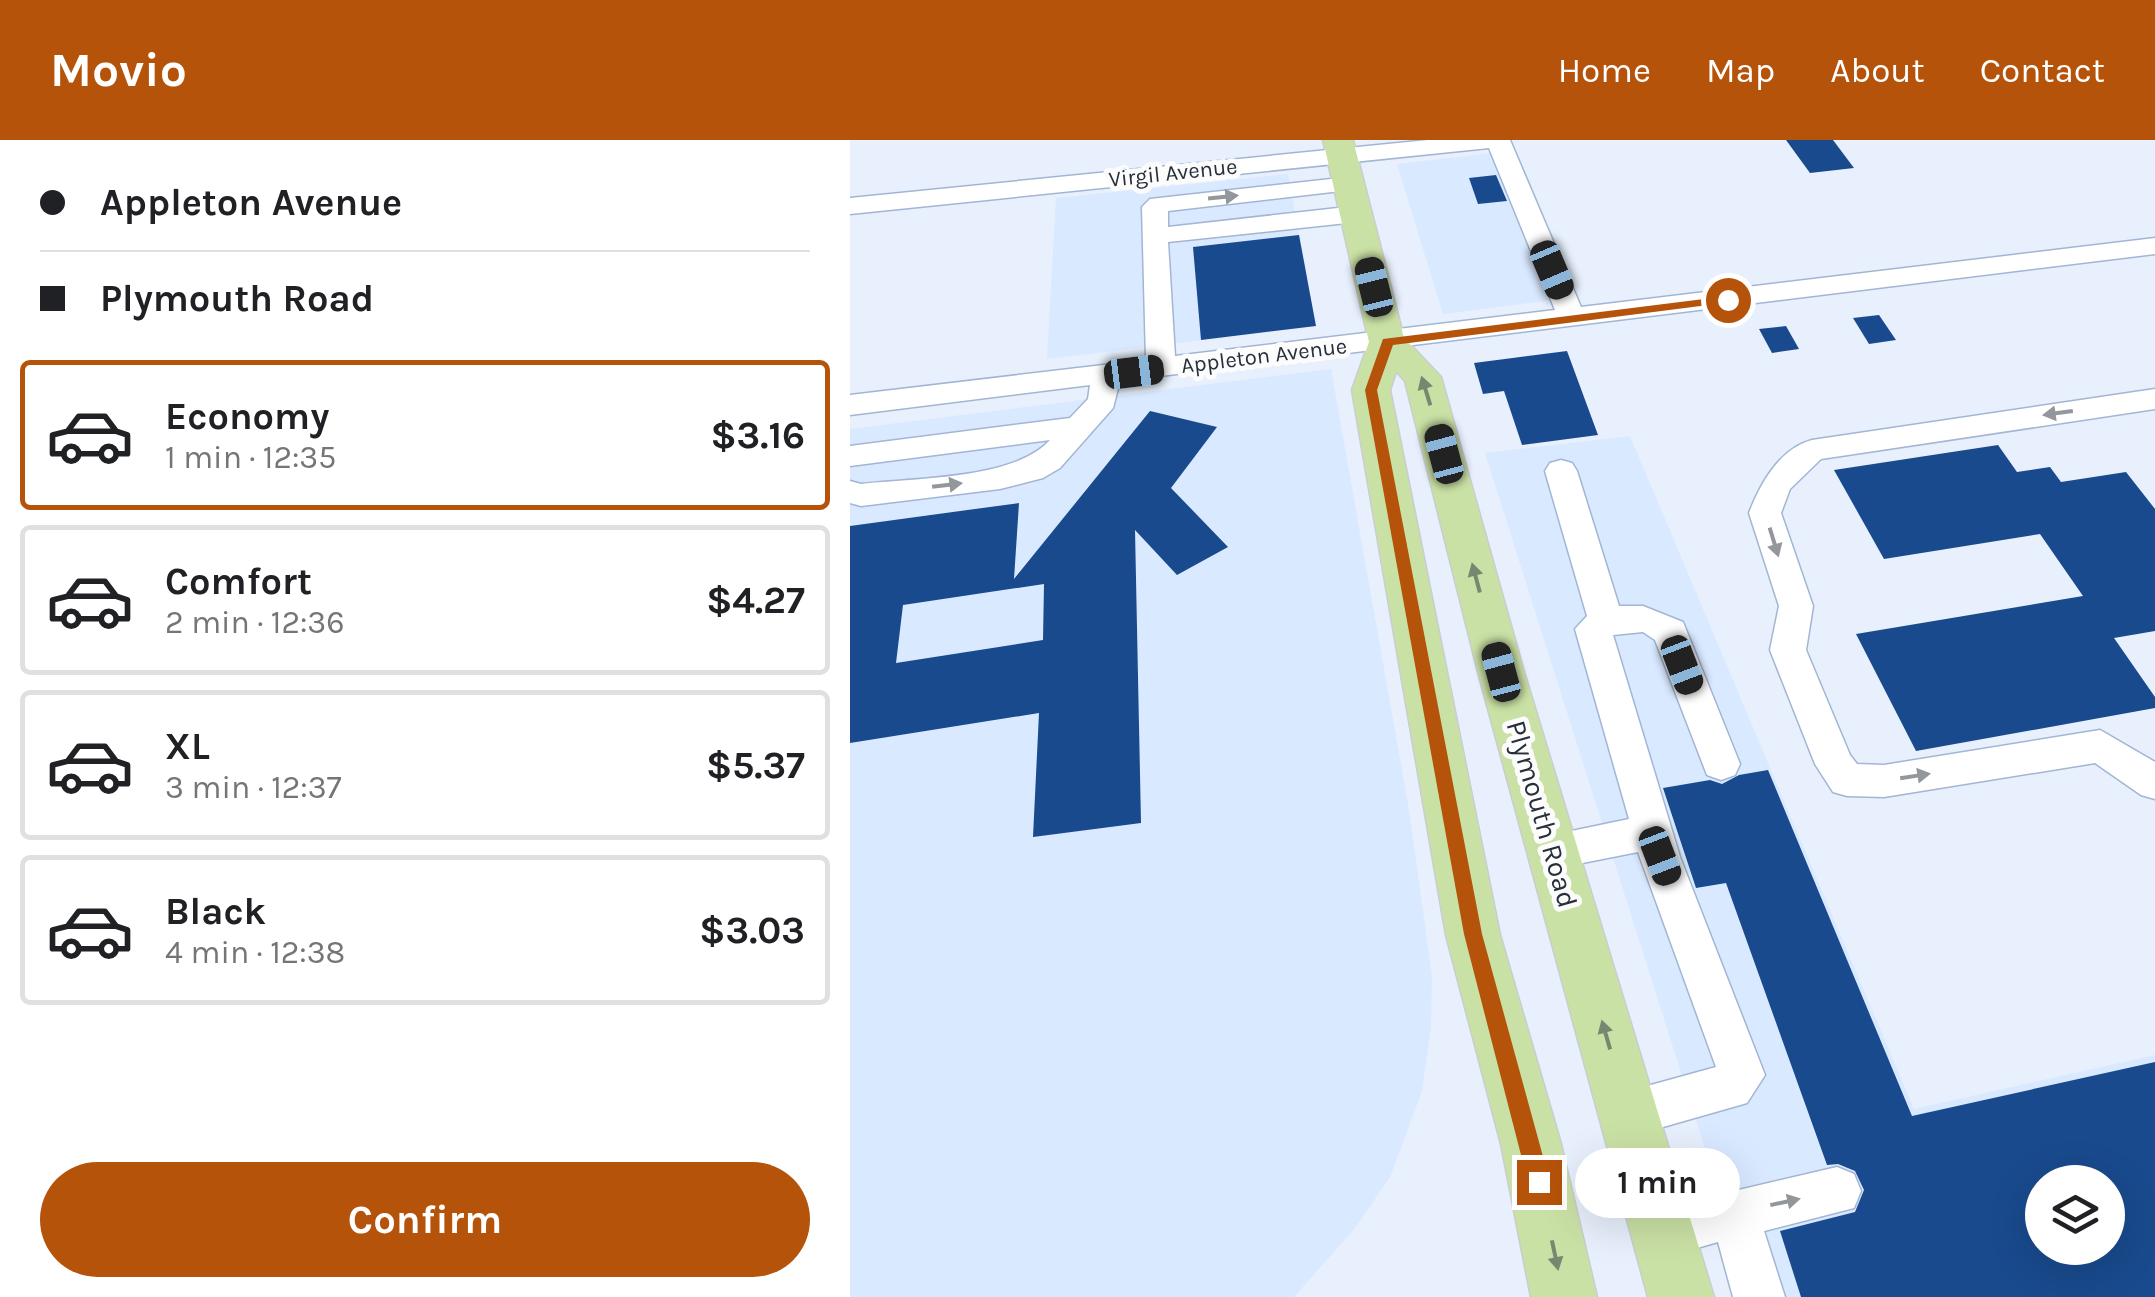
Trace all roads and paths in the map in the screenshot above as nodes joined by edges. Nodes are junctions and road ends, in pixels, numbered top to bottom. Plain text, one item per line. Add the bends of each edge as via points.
1 (1176, 140) edge
2 (1498, 140) edge
3 (1178, 172) junction
4 (1346, 173) edge
5 (850, 206) edge
6 (2155, 246) edge
7 (1572, 319) junction
8 (1388, 342) junction
9 (1161, 368) junction
10 (1106, 375) junction
11 (2155, 399) edge
12 (850, 405) edge
13 (1076, 427) junction
14 (850, 456) edge
15 (1561, 471) dead end
16 (850, 492) edge
17 (1607, 623) junction
18 (1720, 764) dead end
19 (2155, 783) edge
20 (1652, 832) junction
21 (1552, 850) junction
22 (1628, 1113) junction
23 (1837, 1191) dead end
24 (1734, 1213) junction
25 (1662, 1232) junction
26 (1564, 1297) edge
27 (1681, 1297) edge
28 (1759, 1297) edge

1 - 3 street
2 - 4 street, Virgil Avenue
2 - 7 street
3 - 4 street, Virgil Avenue
3 - 5 street, Virgil Avenue
4 - 8 main road
4 - 9 street via 1155,236
6 - 7 street, Appleton Avenue
7 - 8 street, Appleton Avenue
8 - 9 street, Appleton Avenue
21 -> 8 main road, Plymouth Road via 1423,377
8 -> 26 main road via 1371,390 1401,566 1473,934
9 - 10 street, Appleton Avenue
10 - 12 street, Appleton Avenue
10 - 13 street via 1102,402
11 -> 19 street via 1812,450 1776,484 1765,512 1796,606 1788,650 1834,764 1847,780 1884,781 2100,746
13 - 14 street
16 -> 13 street via 1032,470 1049,461
15 - 17 street
17 - 18 street via 1643,618 1670,632
17 - 20 street via 1593,629
20 - 21 street
20 - 22 street via 1742,1075 1730,1087
22 -> 21 main road, Plymouth Road
22 - 25 main road, Plymouth Road
24 -> 23 street
24 - 25 street
24 - 28 street
25 - 27 main road, Plymouth Road

